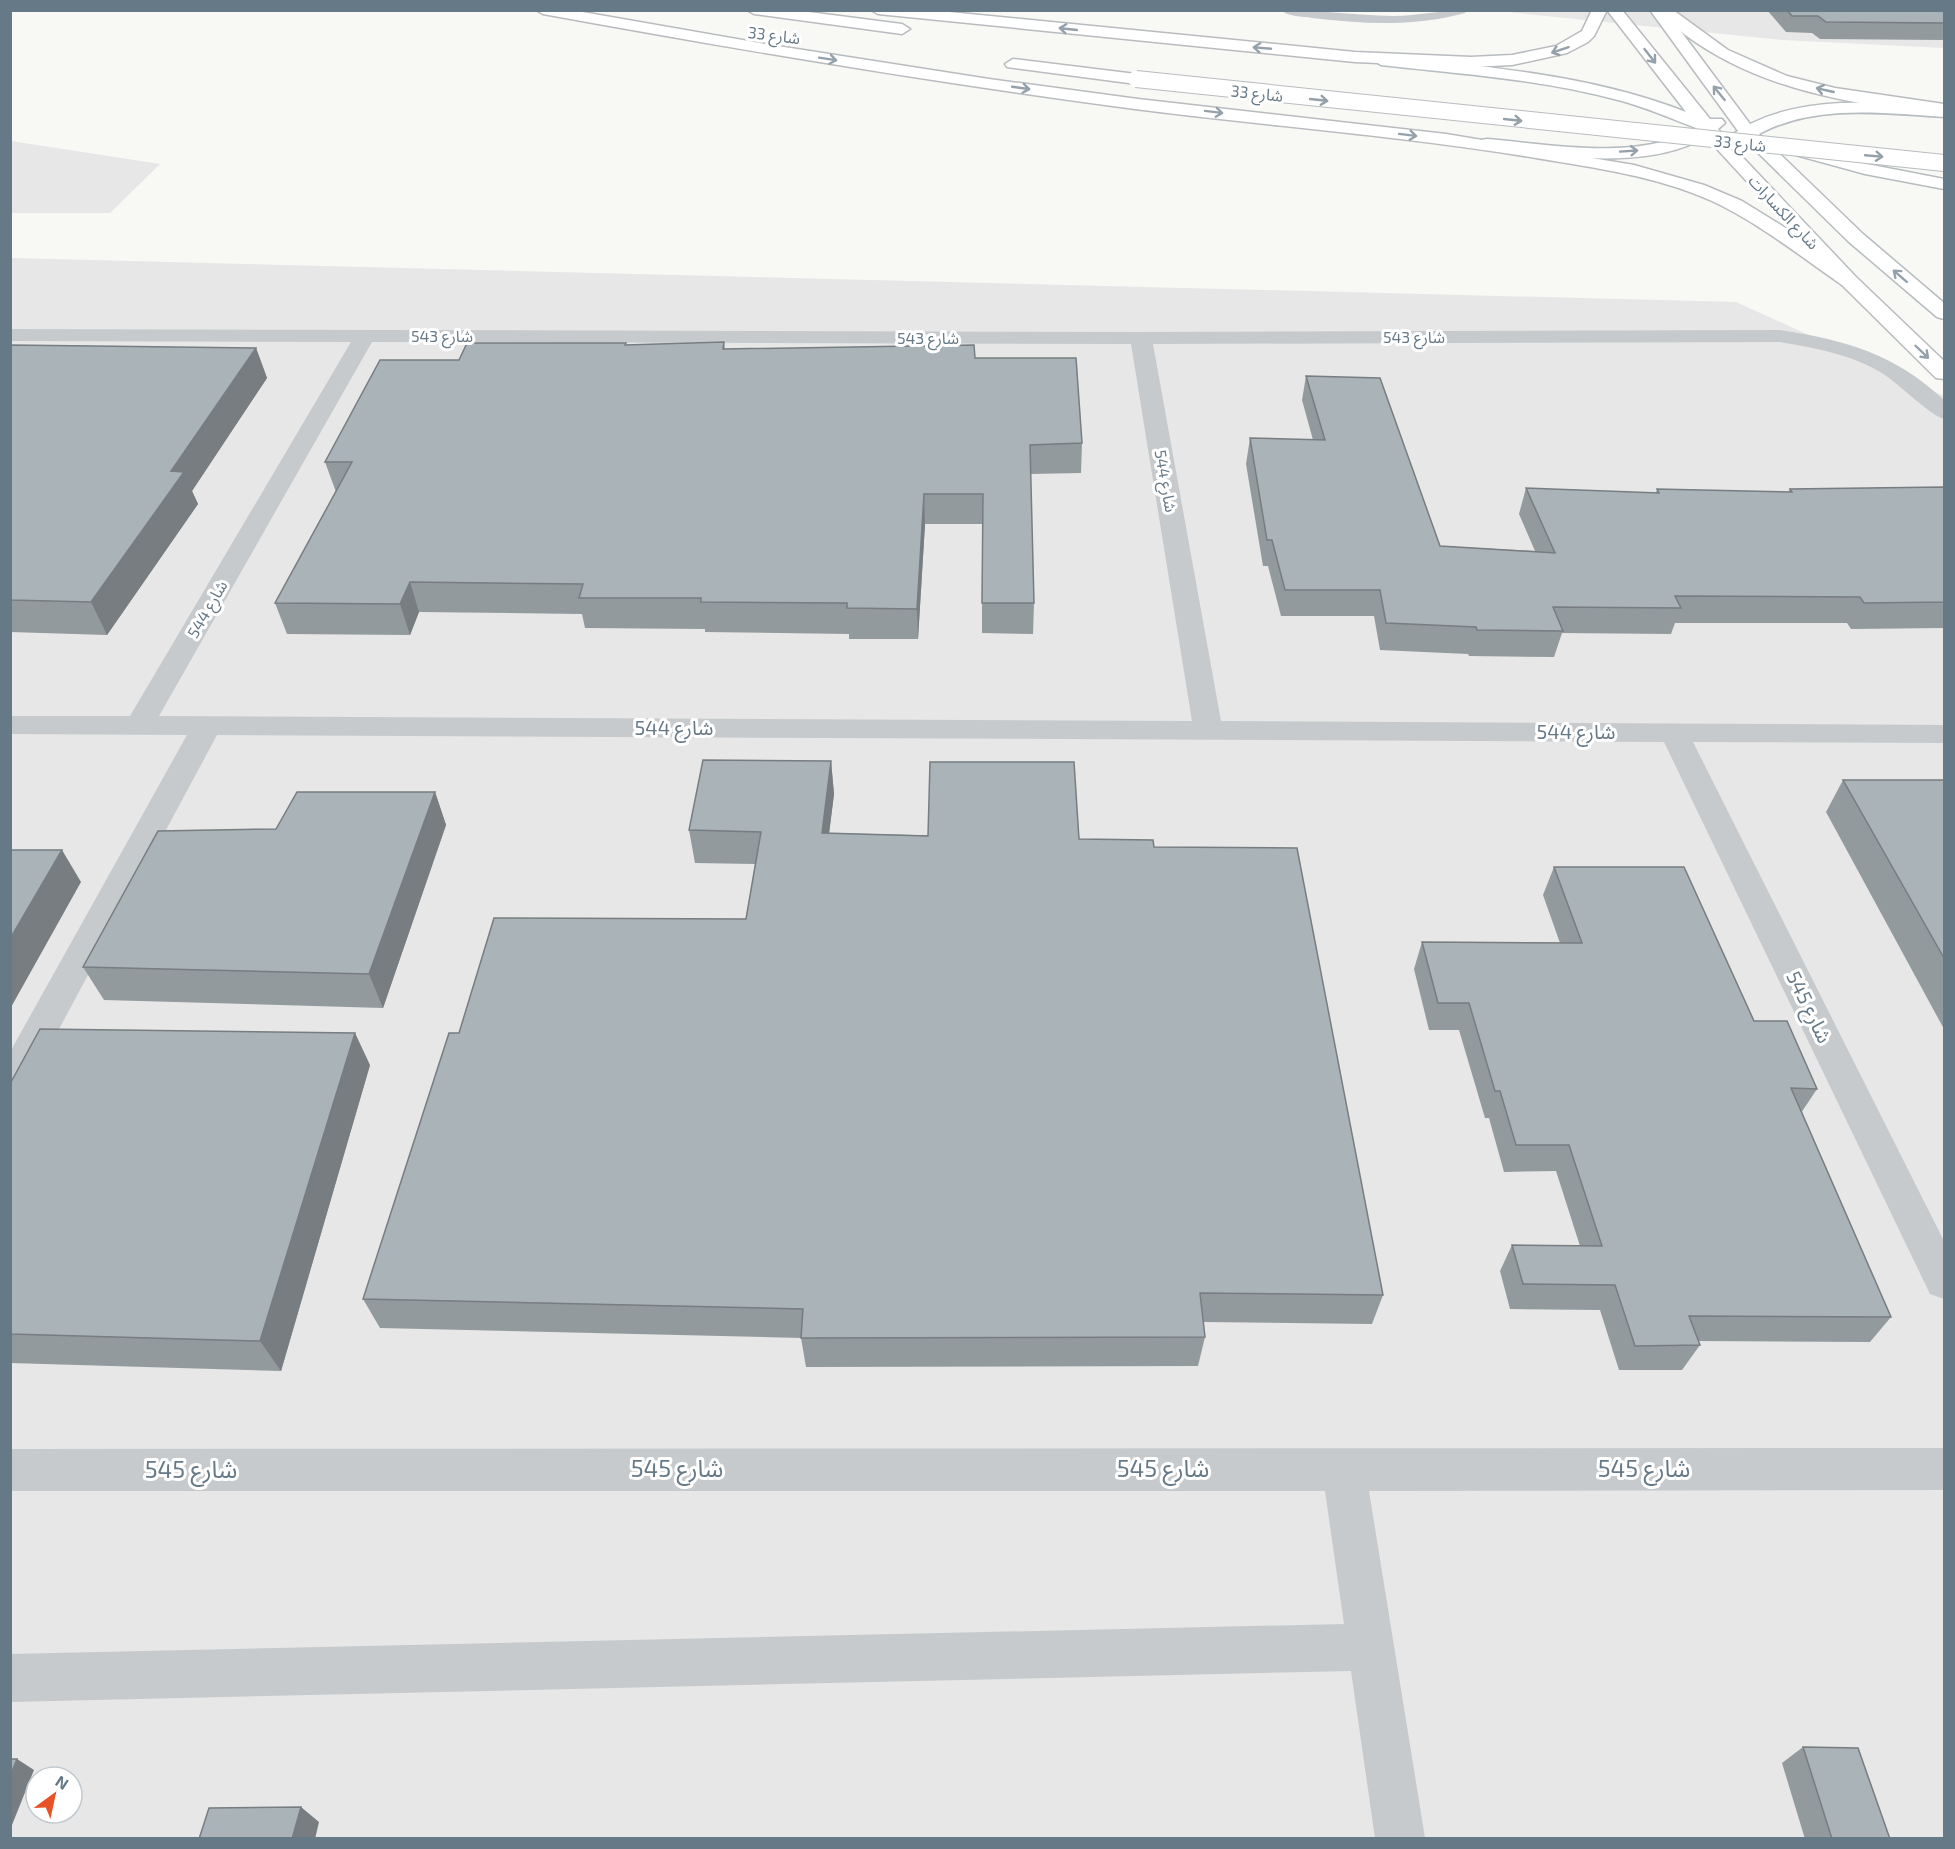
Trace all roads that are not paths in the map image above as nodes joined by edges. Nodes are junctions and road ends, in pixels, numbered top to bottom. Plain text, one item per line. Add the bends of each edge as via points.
1 (543, 10) edge
2 (570, 10) edge
3 (754, 10) edge
4 (878, 10) edge
5 (1288, 10) edge
6 (1460, 10) edge
7 (1600, 10) edge
8 (1614, 10) edge
9 (1657, 10) edge
10 (1663, 10) edge
11 (918, 31) dead end
12 (794, 38) dead end
13 (1355, 57) junction
14 (994, 62) dead end
15 (1605, 109) dead end
16 (1944, 111) edge
17 (1721, 121) junction
18 (1813, 128) dead end
19 (1736, 139) junction
20 (1487, 144) junction
21 (1944, 162) edge
22 (1944, 184) edge
23 (1848, 282) junction
24 (1944, 314) edge
25 (10, 335) edge
26 (365, 336) junction
27 (1141, 338) junction
28 (1944, 373) edge
29 (1944, 412) edge
30 (10, 725) edge
31 (139, 726) junction
32 (207, 726) junction
33 (1208, 730) junction
34 (1674, 733) junction
35 (1944, 734) edge
36 (10, 1086) edge
37 (1944, 1281) edge
38 (1344, 1469) junction
39 (1944, 1469) edge
40 (10, 1470) edge
41 (1371, 1647) junction
42 (10, 1678) edge
43 (1400, 1839) edge

1 -> 20 main road via 712,40 1137,104
2 - 12 main road, شارع 33
3 - 11 main road, شارع 33
13 -> 4 main road
5 - 6 street via 1403,21 1425,20
7 -> 13 main road via 1583,39 1530,58 1461,62
8 -> 17 main road via 1694,112
17 -> 9 main road, شارع الكسارات
16 -> 10 main road via 1826,91 1764,73 1720,52
13 - 17 main road via 1570,82
14 -> 21 main road, شارع 33, bridge
15 - 18 main road, شارع 33
16 - 19 main road via 1819,111 1772,121
17 - 19 main road, شارع الكسارات
17 - 19 main road, شارع الكسارات
20 -> 17 main road via 1595,152 1647,149 1688,140
19 - 22 main road
19 - 23 main road, شارع الكسارات
24 -> 19 main road, شارع الكسارات via 1856,238 1765,149
20 - 23 main road via 1623,168 1687,185 1742,209
23 -> 28 main road, شارع الكسارات
25 - 26 street, شارع 543
26 - 27 street, شارع 543
26 - 31 street, شارع 544
27 - 29 street, شارع 543 via 1750,335 1802,339 1844,348 1899,372
27 - 33 street, شارع 544
30 - 31 street, شارع 544
31 - 32 street, شارع 544
32 - 33 street, شارع 544
32 - 36 street
33 - 34 street, شارع 544
34 - 35 street, شارع 544
34 - 37 street, شارع 545
38 - 39 street, شارع 545
38 - 40 street, شارع 545
38 - 41 street
41 - 42 street
41 - 43 street

